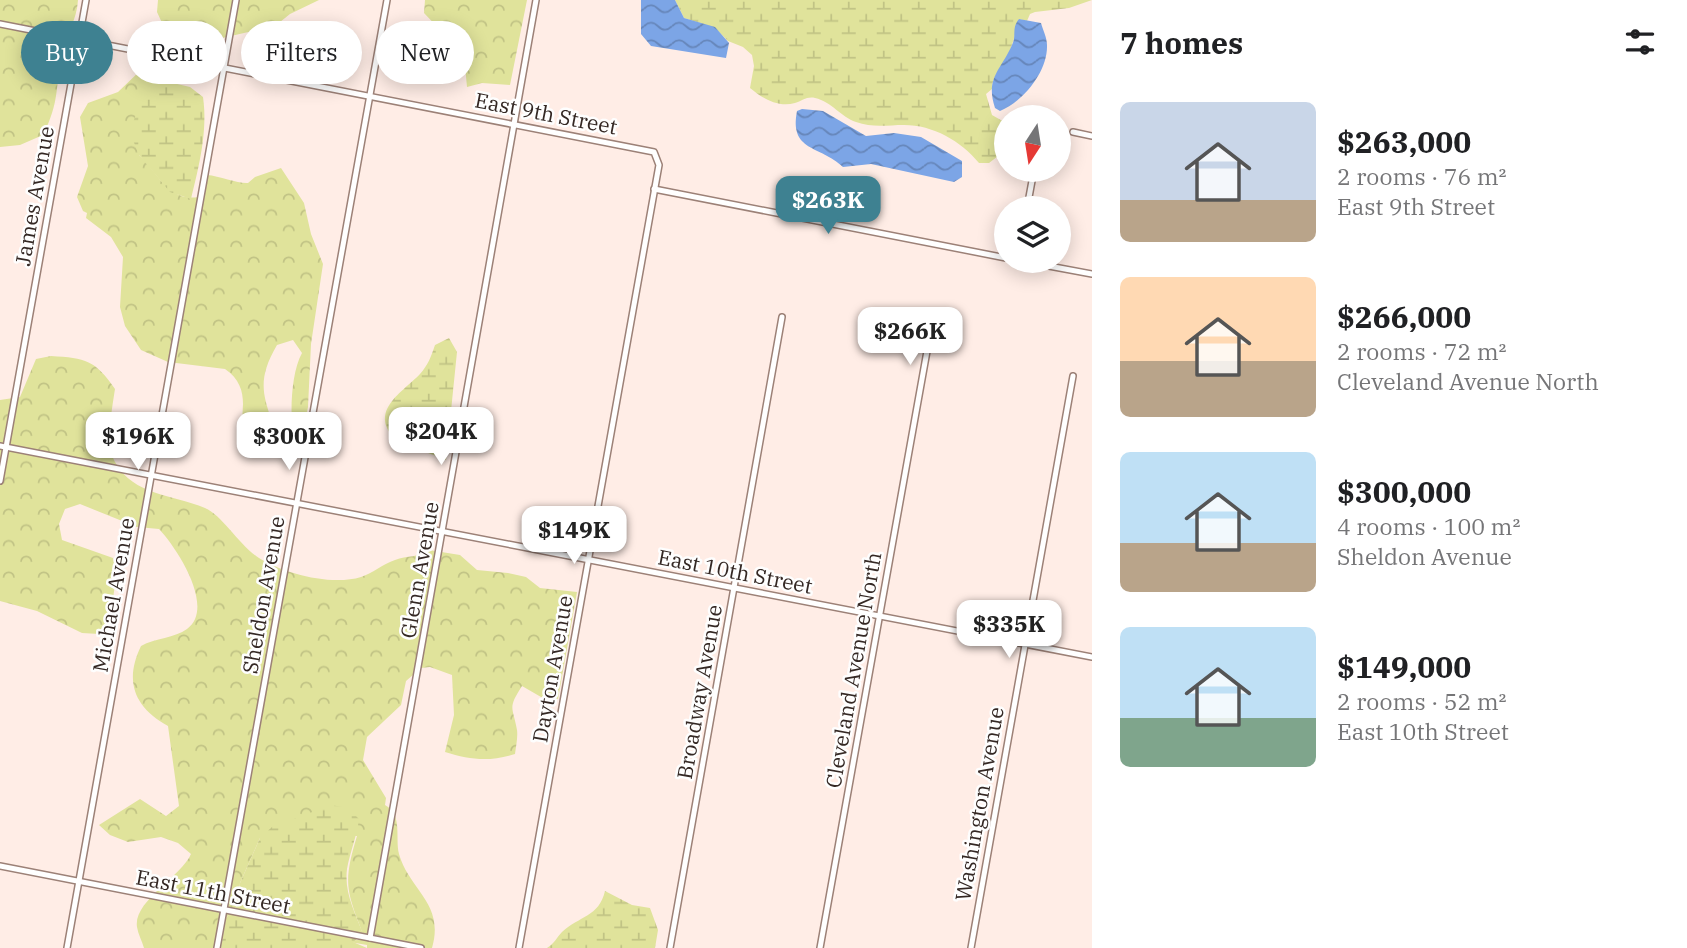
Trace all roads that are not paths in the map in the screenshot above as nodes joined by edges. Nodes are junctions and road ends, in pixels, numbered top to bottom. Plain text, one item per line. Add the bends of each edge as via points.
1 (86, 0) edge
2 (236, 0) edge
3 (387, 0) edge
4 (536, 0) edge
5 (82, 21) edge
6 (0, 24) edge
7 (21, 28) edge
8 (227, 55) edge
9 (227, 67) edge
10 (71, 84) edge
11 (222, 84) edge
12 (370, 96) junction
13 (516, 124) junction
14 (1073, 132) dead end
15 (1092, 136) edge
16 (654, 189) junction
17 (994, 256) edge
18 (1071, 270) edge
19 (1092, 274) edge
20 (782, 317) dead end
21 (929, 340) dead end
22 (1073, 376) dead end
23 (3, 446) edge
24 (151, 475) junction
25 (0, 481) edge
26 (297, 503) junction
27 (442, 531) junction
28 (588, 560) junction
29 (734, 588) junction
30 (879, 616) junction
31 (1025, 645) junction
32 (1092, 657) edge
33 (0, 866) edge
34 (79, 882) junction
35 (224, 910) junction
36 (370, 938) junction
37 (67, 948) edge
38 (217, 948) edge
39 (421, 948) edge
40 (519, 948) edge
41 (670, 948) edge
42 (820, 948) edge
43 (971, 948) edge

1 - 5 street, James Avenue
2 - 8 street, Michael Avenue
3 - 12 street, Sheldon Avenue
4 - 13 street, Glenn Avenue
6 - 7 street, East 9th Street
9 - 12 street, East 9th Street
10 - 23 street, James Avenue
11 - 24 street, Michael Avenue
12 - 13 street, East 9th Street
12 - 26 street, Sheldon Avenue
13 - 16 street, East 9th Street via 654,152 659,165
13 - 27 street, Glenn Avenue
14 - 15 street
16 - 17 street
16 - 28 street, Dayton Avenue
18 - 19 street
20 - 29 street, Broadway Avenue
21 - 30 street, Cleveland Avenue North
22 - 31 street, Washington Avenue
23 - 24 street, East 10th Street
23 - 25 street, James Avenue
24 - 26 street, East 10th Street
24 - 34 street, Michael Avenue
26 - 27 street, East 10th Street
26 - 35 street, Sheldon Avenue
27 - 28 street, East 10th Street
27 - 36 street, Glenn Avenue
28 - 29 street, East 10th Street
28 - 40 street, Dayton Avenue
29 - 30 street, East 10th Street
29 - 41 street, Broadway Avenue
30 - 31 street, East 10th Street
30 - 42 street, Cleveland Avenue North
31 - 32 street, East 10th Street
31 - 43 street, Washington Avenue
33 - 34 street, East 11th Street
34 - 35 street, East 11th Street
34 - 37 street, Michael Avenue
35 - 36 street, East 11th Street
35 - 38 street, Sheldon Avenue
36 - 39 street, East 11th Street

